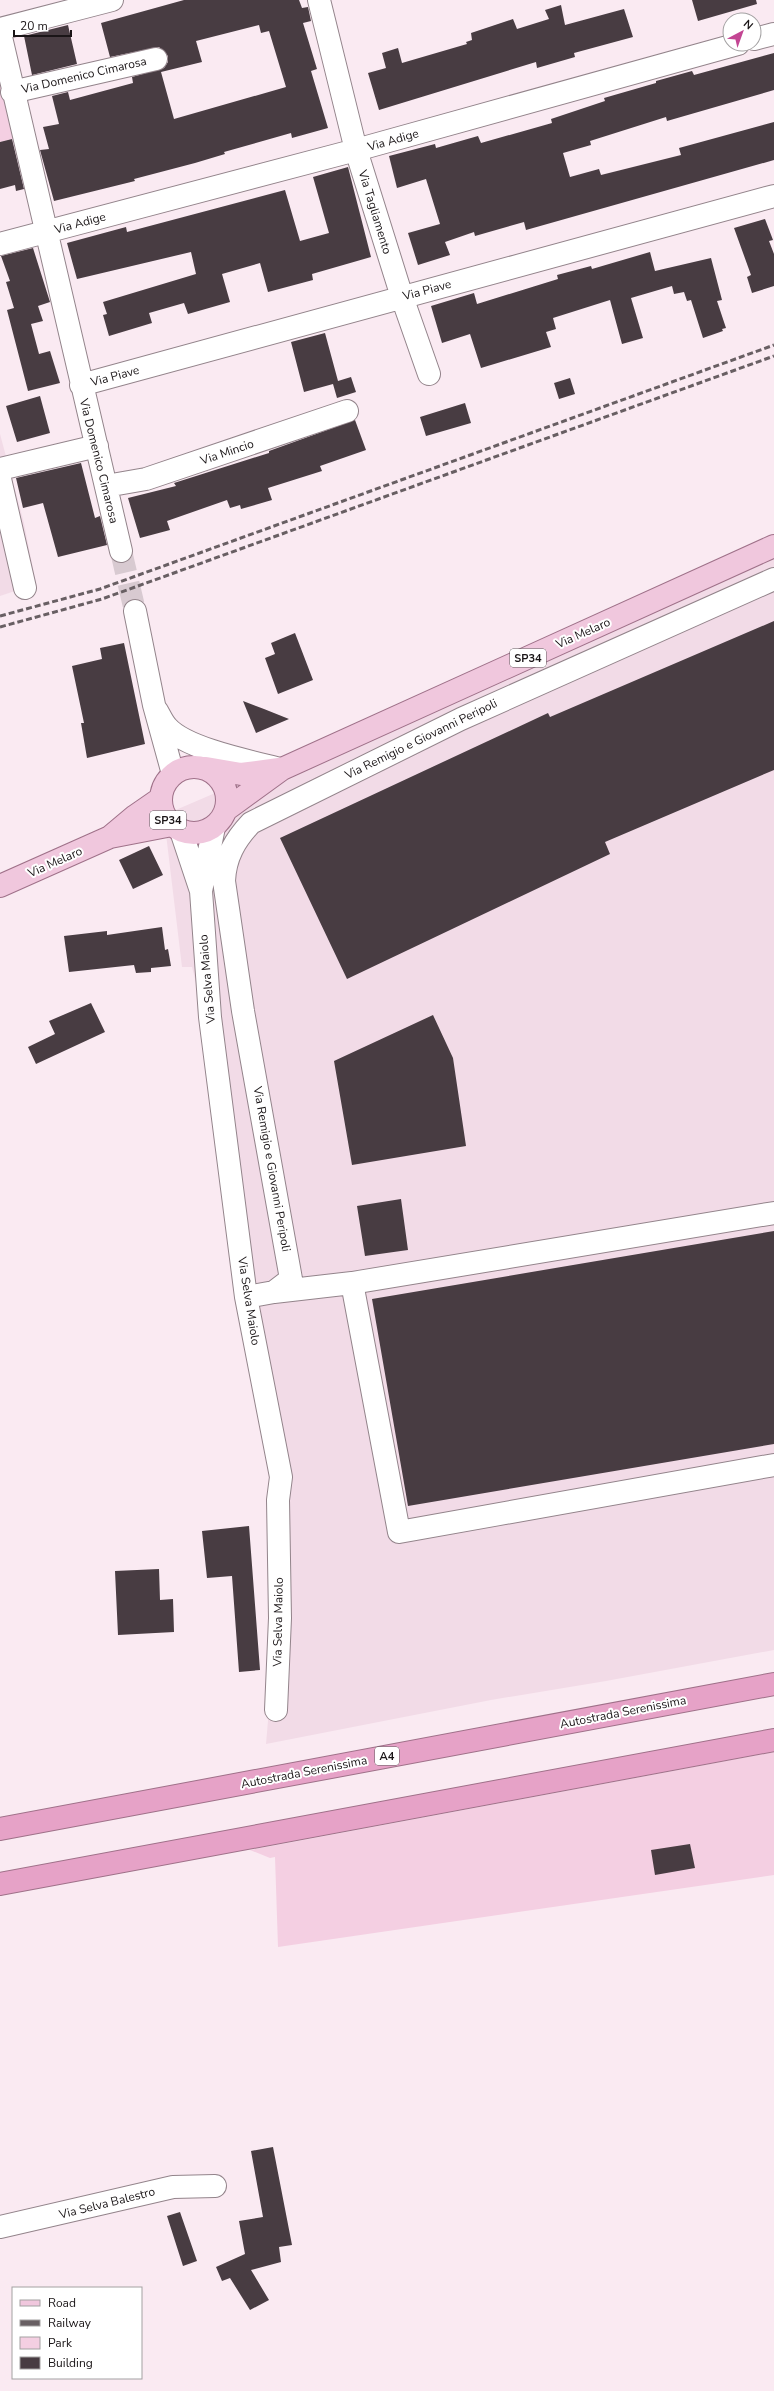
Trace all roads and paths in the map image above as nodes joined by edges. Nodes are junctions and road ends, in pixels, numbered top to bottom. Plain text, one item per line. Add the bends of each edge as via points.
1 (112, 0) edge
2 (319, 0) edge
3 (0, 29) edge
4 (0, 33) edge
5 (774, 34) edge
6 (762, 37) edge
7 (722, 48) edge
8 (156, 59) dead end
9 (12, 92) junction
10 (356, 150) junction
11 (774, 196) edge
12 (47, 231) junction
13 (0, 244) edge
14 (402, 297) junction
15 (429, 374) dead end
16 (81, 385) junction
17 (347, 411) dead end
18 (97, 446) junction
19 (0, 469) edge
20 (0, 479) edge
21 (106, 486) junction
22 (774, 546) edge
23 (121, 551) tunnel mouth
24 (774, 579) edge
25 (25, 588) dead end
26 (135, 611) tunnel mouth
27 (154, 705) junction
28 (204, 768) junction
29 (282, 769) junction
30 (173, 774) junction
31 (161, 798) junction
32 (227, 809) junction
33 (214, 827) junction
34 (177, 828) junction
35 (110, 837) junction
36 (0, 886) edge
37 (201, 891) junction
38 (243, 1011) junction
39 (210, 1017) junction
40 (774, 1213) edge
41 (352, 1283) junction
42 (274, 1292) junction
43 (246, 1297) junction
44 (774, 1465) edge
45 (774, 1684) edge
46 (276, 1710) dead end
47 (774, 1740) edge
48 (0, 1829) edge
49 (0, 1884) edge
50 (215, 2186) dead end
51 (0, 2228) edge

1 - 3 street
2 - 10 street, Via Tagliamento
4 - 9 street, Via Domenico Cimarosa
5 - 6 street
7 - 10 street, Via Adige
8 - 9 street, Via Domenico Cimarosa
9 - 12 street, Via Domenico Cimarosa
10 - 12 street, Via Adige
10 - 14 street, Via Tagliamento
11 - 14 street, Via Piave
12 - 13 street, Via Adige
12 - 16 street, Via Domenico Cimarosa
14 - 15 street, Via Tagliamento
14 - 16 street, Via Piave
16 - 18 street, Via Domenico Cimarosa
17 - 21 street, Via Mincio via 146,479
18 - 19 street
18 - 21 street, Via Domenico Cimarosa
20 - 25 street
21 - 23 street, Via Domenico Cimarosa
22 - 29 main road, Via Melaro / SP34
24 - 38 street, Via Remigio e Giovanni Peripoli via 460,719 251,823 231,849 225,865 224,881
26 - 27 street
27 - 29 street via 167,727 190,742
27 - 30 street
28 - 29 main road, Via Melaro / SP34 via 241,774
28 - 30 main road, Via Melaro / SP34 via 182,768
28 - 32 main road via 214,772 226,788
29 - 32 main road, Via Melaro / SP34
30 - 31 main road, SP34 via 166,781
31 - 34 main road, SP34 via 162,808
31 - 35 main road, Via Melaro / SP34
32 - 33 main road, Via Melaro / SP34
33 - 34 main road, Via Melaro / SP34 via 198,833
33 - 37 street, Via Selva Maiolo
34 - 35 main road, Via Melaro / SP34
34 - 37 street, Via Selva Maiolo
35 - 36 main road, Via Melaro / SP34
37 - 39 street, Via Selva Maiolo
38 - 39 street
38 - 42 street, Via Remigio e Giovanni Peripoli via 291,1279
39 - 43 street, Via Selva Maiolo
40 - 41 street
41 - 42 street
41 - 44 street via 399,1532
42 - 43 street, Via Remigio e Giovanni Peripoli
43 - 46 street, Via Selva Maiolo via 281,1477 278,1500 280,1618
45 - 48 highway, Autostrada Serenissima / A4
47 - 49 highway
50 - 51 street, Via Selva Balestro via 173,2187

